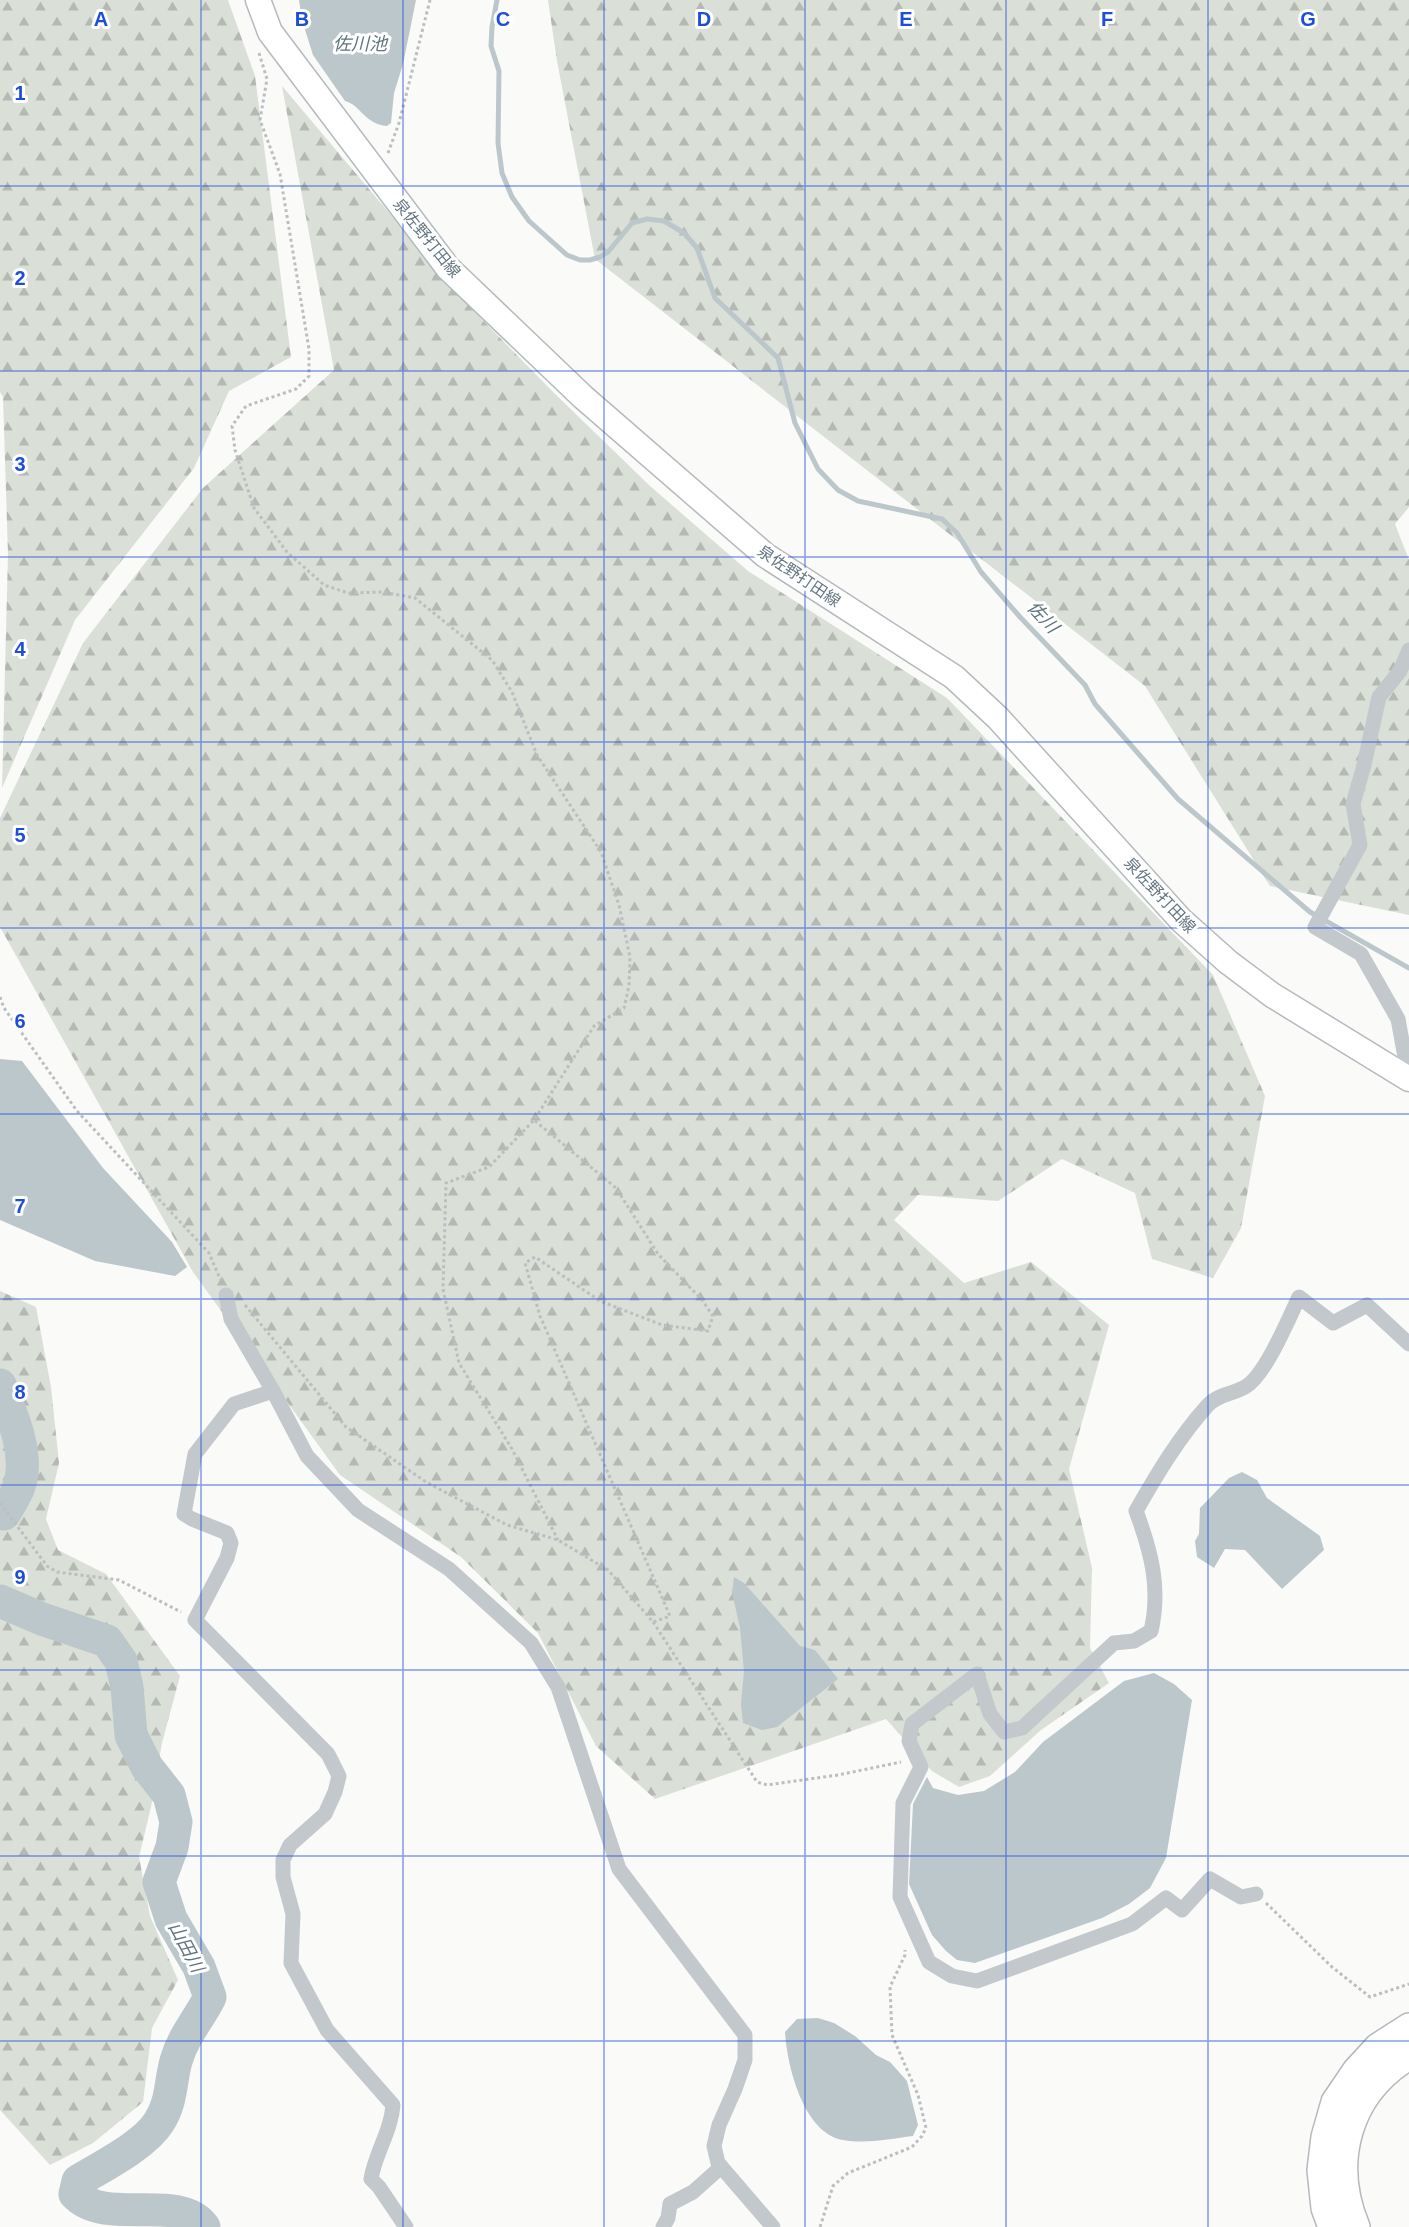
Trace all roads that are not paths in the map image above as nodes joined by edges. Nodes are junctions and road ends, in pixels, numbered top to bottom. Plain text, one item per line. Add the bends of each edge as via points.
1 (258, 0) edge
2 (1409, 650) edge
3 (1409, 1079) edge
4 (226, 1296) road end
5 (1409, 1344) edge
6 (273, 1391) junction
7 (1256, 1894) road end
8 (1409, 2027) edge
9 (1409, 2056) edge
10 (721, 2167) junction
11 (406, 2227) edge
12 (663, 2227) edge
13 (773, 2227) edge
14 (1332, 2227) edge
15 (1356, 2227) edge

1 - 3 main road, 泉佐野打田線 via 270,32 448,268 583,397 756,548 954,677 998,718 1181,920 1228,962 1272,995
2 - 3 street via 1400,671 1379,697 1353,804 1360,845 1315,927 1361,954 1398,1019
4 - 6 street via 231,1319
5 - 7 street via 1367,1305 1334,1323 1299,1298 1264,1368 1246,1387 1210,1402 1170,1452 1136,1511 1156,1582 1151,1631 1134,1641 1114,1643 1022,1728 1004,1732 990,1714 977,1674 912,1724 909,1742 921,1767 903,1803 900,1897 929,1962 952,1976 977,1981 1132,1924 1166,1898 1182,1910 1210,1879 1241,1898
6 - 10 street via 307,1456 358,1510 449,1569 531,1643 558,1687 619,1869 745,2035 745,2060 714,2146
6 - 11 street via 234,1404 195,1454 184,1514 227,1533 231,1543 195,1620 328,1754 339,1776 325,1814 290,1845 283,1860 293,1914 291,1963 327,2030 393,2105 392,2121 373,2165 371,2180
8 - 14 highway via 1378,2047 1335,2102 1321,2170 1325,2208
9 - 15 highway via 1371,2088 1354,2116 1345,2148 1343,2177
10 - 12 street via 693,2192 670,2204
10 - 13 street

